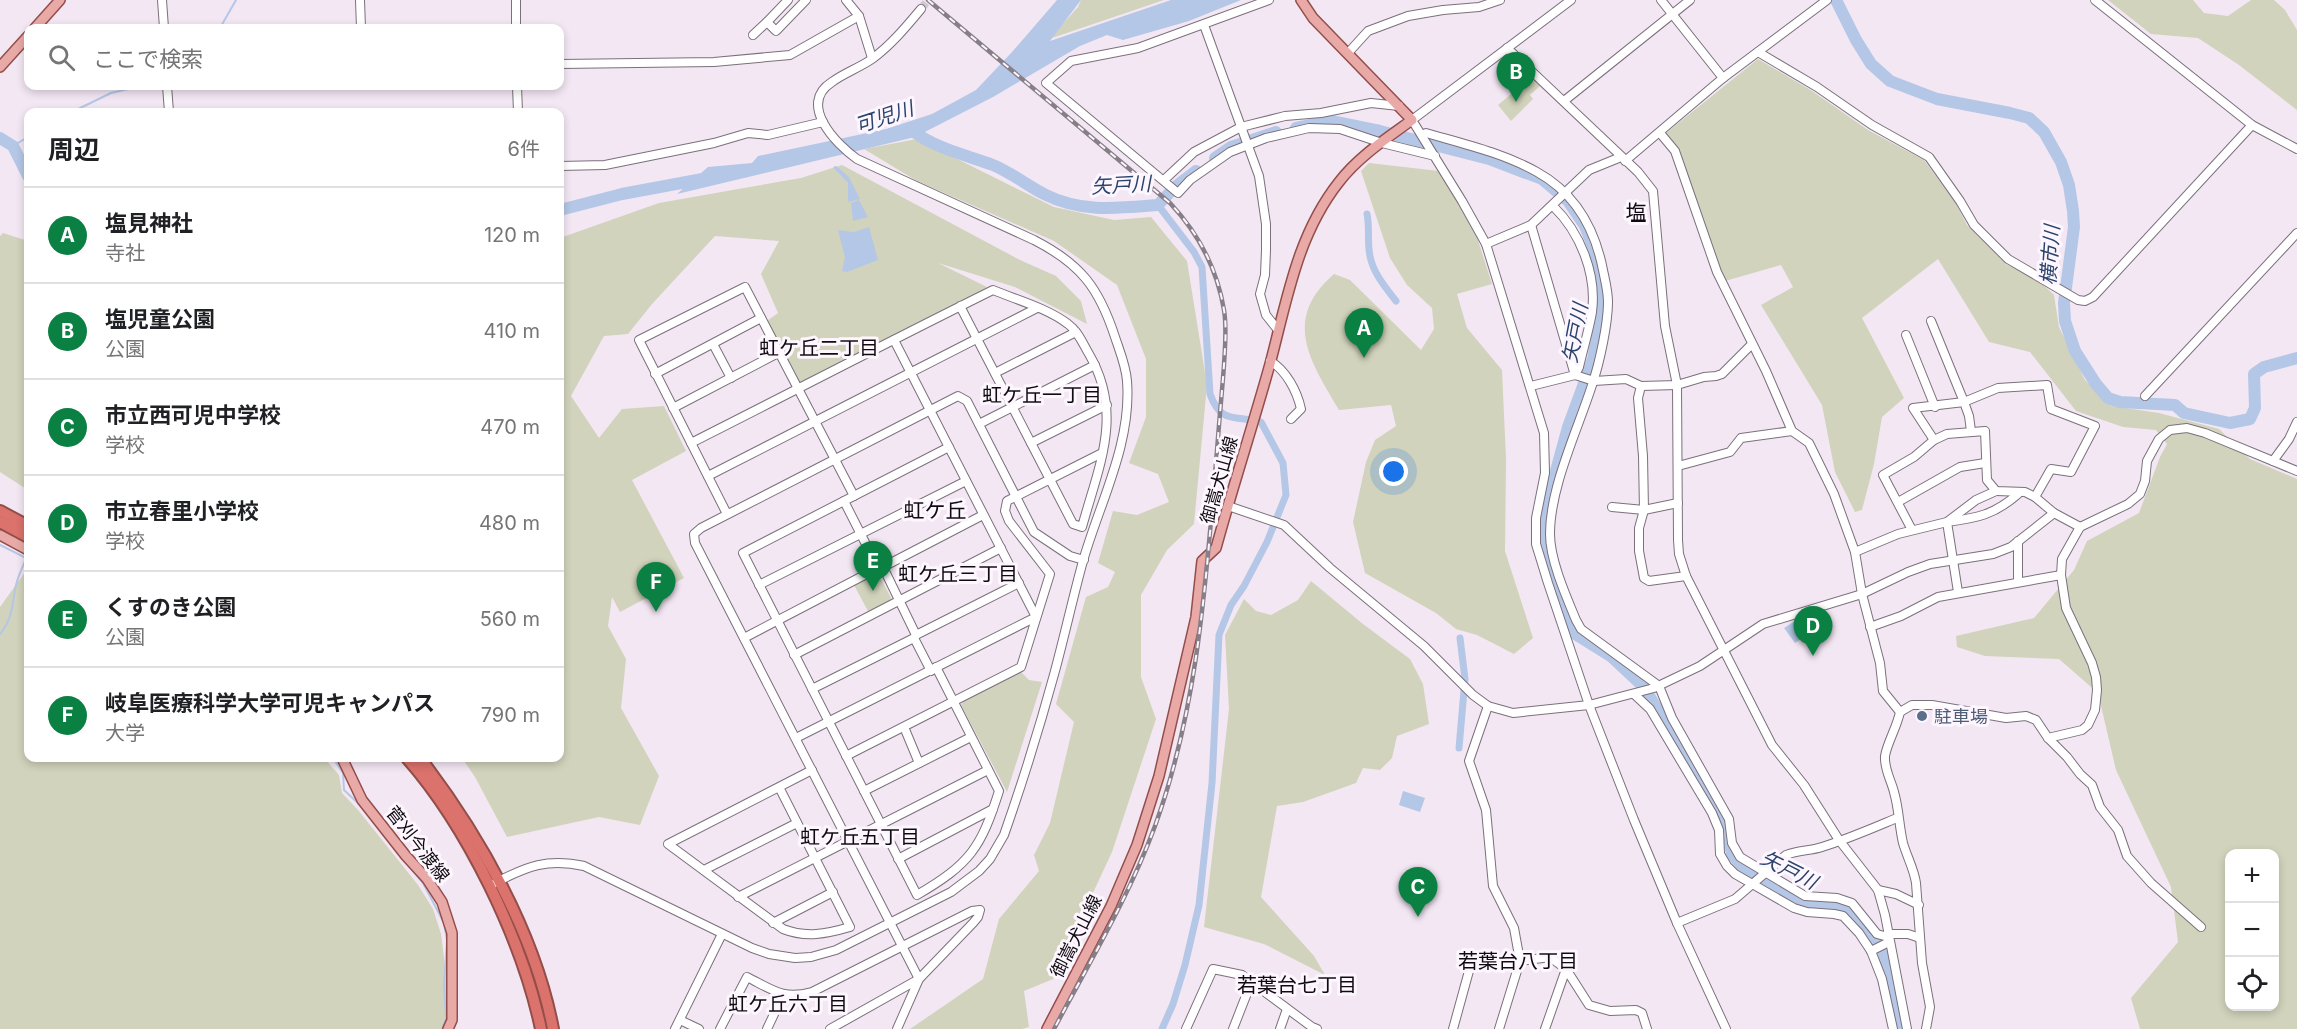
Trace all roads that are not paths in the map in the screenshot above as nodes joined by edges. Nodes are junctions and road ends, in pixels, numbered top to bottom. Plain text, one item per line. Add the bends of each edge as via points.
1 (60, 0) edge
2 (162, 0) edge
3 (360, 0) edge
4 (516, 0) edge
5 (788, 0) edge
6 (806, 0) edge
7 (846, 0) edge
8 (1269, 0) edge
9 (1301, 0) edge
10 (1500, 0) edge
11 (1661, 0) edge
12 (1690, 0) edge
13 (1826, 0) edge
14 (2095, 0) edge
15 (1568, 1) edge
16 (921, 9) tunnel mouth
17 (1672, 14) junction
18 (859, 16) junction
19 (767, 22) junction
20 (39, 24) edge
21 (164, 24) edge
22 (361, 24) edge
23 (516, 24) edge
24 (1204, 25) junction
25 (753, 35) dead end
26 (24, 40) edge
27 (1507, 48) junction
28 (1758, 52) junction
29 (1348, 53) junction
30 (873, 58) junction
31 (564, 64) edge
32 (0, 67) edge
33 (1723, 78) junction
34 (167, 90) edge
35 (517, 90) edge
36 (1564, 102) junction
37 (1399, 106) junction
38 (169, 108) edge
39 (518, 108) edge
40 (1412, 120) junction
41 (823, 122) junction
42 (2252, 125) junction
43 (1241, 128) junction
44 (1660, 132) junction
45 (1422, 135) junction
46 (1382, 143) junction
47 (1248, 144) junction
48 (2297, 149) edge
49 (1435, 156) junction
50 (1623, 159) junction
51 (564, 166) edge
52 (1164, 180) junction
53 (1566, 193) junction
54 (1553, 206) junction
55 (1531, 225) junction
56 (2297, 233) edge
57 (1486, 244) junction
58 (960, 306) junction
59 (1037, 308) junction
60 (761, 318) junction
61 (1931, 321) dead end
62 (1278, 330) junction
63 (1076, 332) junction
64 (1906, 336) dead end
65 (894, 340) junction
66 (978, 340) junction
67 (713, 344) junction
68 (1751, 345) junction
69 (780, 352) junction
70 (1270, 361) junction
71 (1095, 365) junction
72 (995, 373) junction
73 (655, 374) junction
74 (911, 374) junction
75 (1575, 375) junction
76 (731, 378) junction
77 (1594, 381) junction
78 (1677, 385) junction
79 (1531, 386) junction
80 (1641, 386) junction
81 (799, 389) junction
82 (2145, 396) dead end
83 (1964, 402) junction
84 (1107, 405) junction
85 (1935, 407) junction
86 (673, 408) junction
87 (1012, 408) junction
88 (930, 411) junction
89 (1291, 418) dead end
90 (816, 422) junction
91 (2297, 422) edge
92 (980, 424) junction
93 (1792, 431) junction
94 (1971, 431) junction
95 (1934, 440) junction
96 (691, 443) junction
97 (1031, 443) junction
98 (949, 447) junction
99 (1102, 453) junction
100 (835, 459) junction
101 (2273, 461) junction
102 (1985, 463) junction
103 (1678, 466) junction
104 (2297, 471) edge
105 (708, 477) junction
106 (1049, 479) junction
107 (966, 481) junction
108 (1996, 491) junction
109 (2018, 494) junction
110 (854, 496) junction
111 (1016, 496) junction
112 (2035, 497) junction
113 (844, 501) junction
114 (1898, 502) junction
115 (1678, 503) junction
116 (1228, 506) junction
117 (1612, 507) dead end
118 (1644, 510) junction
119 (0, 511) edge
120 (2054, 513) junction
121 (727, 514) junction
122 (983, 515) junction
123 (0, 522) edge
124 (1947, 522) junction
125 (24, 524) edge
126 (2080, 527) junction
127 (1912, 530) junction
128 (0, 535) edge
129 (24, 535) edge
130 (861, 535) junction
131 (2018, 541) junction
132 (24, 548) edge
133 (1001, 549) junction
134 (1855, 552) junction
135 (1953, 559) junction
136 (1084, 560) junction
137 (880, 568) junction
138 (2061, 575) junction
139 (1686, 576) junction
140 (2018, 582) junction
141 (1019, 583) junction
142 (759, 585) junction
143 (1958, 592) junction
144 (1862, 594) junction
145 (900, 601) junction
146 (1036, 617) junction
147 (777, 621) junction
148 (1870, 627) junction
149 (915, 636) junction
150 (744, 638) junction
151 (1722, 651) junction
152 (794, 655) junction
153 (934, 669) junction
154 (1657, 687) junction
155 (812, 689) junction
156 (1634, 694) junction
157 (953, 702) junction
158 (1589, 705) junction
159 (1488, 706) junction
160 (1900, 712) junction
161 (828, 722) junction
162 (904, 727) junction
163 (971, 736) junction
164 (796, 738) junction
165 (2048, 738) junction
166 (846, 756) junction
167 (344, 762) edge
168 (410, 762) edge
169 (423, 762) edge
170 (919, 763) junction
171 (812, 770) junction
172 (988, 770) junction
173 (779, 787) junction
174 (864, 791) junction
175 (993, 809) junction
176 (1898, 818) junction
177 (797, 823) junction
178 (881, 825) junction
179 (1839, 840) junction
180 (849, 841) junction
181 (815, 858) junction
182 (898, 859) junction
183 (704, 870) junction
184 (1765, 873) junction
185 (499, 881) junction
186 (1752, 885) junction
187 (488, 886) junction
188 (1878, 890) junction
189 (832, 892) junction
190 (738, 897) junction
191 (1919, 905) junction
192 (773, 923) junction
193 (890, 923) junction
194 (1677, 923) junction
195 (2201, 927) dead end
196 (722, 934) junction
197 (1888, 938) junction
198 (1920, 938) junction
199 (902, 947) junction
200 (1870, 951) junction
201 (1520, 961) junction
202 (1566, 969) junction
203 (919, 978) junction
204 (1251, 983) junction
205 (783, 995) junction
206 (1287, 1009) junction
207 (680, 1020) junction
208 (448, 1029) edge
209 (541, 1029) edge
210 (553, 1029) edge
211 (675, 1029) edge
212 (699, 1029) edge
213 (720, 1029) edge
214 (767, 1029) edge
215 (830, 1029) edge
216 (897, 1029) edge
217 (1047, 1029) edge
218 (1186, 1029) edge
219 (1233, 1029) edge
220 (1280, 1029) edge
221 (1317, 1029) edge
222 (1453, 1029) edge
223 (1499, 1029) edge
224 (1545, 1029) edge
225 (1647, 1029) edge
226 (1726, 1029) edge
227 (1893, 1029) edge
228 (1907, 1029) edge
229 (1926, 1029) edge

1 - 20 main road
2 - 21 street
3 - 22 street
4 - 23 street
5 - 19 street
6 - 19 street via 776,31
7 - 18 street
8 - 24 street
9 - 29 main road
10 - 29 street via 1479,7 1407,16 1368,31
11 - 17 street
12 - 17 street
13 - 28 street
14 - 42 street
15 - 27 street
16 - 30 street
17 - 33 street
17 - 36 street
18 - 30 street
18 - 31 street via 790,55 706,62
19 - 25 street
24 - 43 street
24 - 52 street via 1138,48 1071,61 1046,83
26 - 32 main road
27 - 36 street
27 - 40 street
28 - 33 street
28 - 42 street via 1929,157 1974,225 2014,263 2078,300 2093,297
29 - 37 main road
30 - 41 street via 830,82 820,94 818,104
33 - 44 street
34 - 38 street
35 - 39 street
36 - 50 street
37 - 40 main road
37 - 43 street via 1371,103 1286,116
40 - 45 street
40 - 46 main road, 御嵩犬山線
41 - 51 street via 768,135 748,133 605,165
41 - 136 street via 845,150 879,170 1056,251 1092,284 1106,310 1127,383 1121,446
42 - 48 street
43 - 47 street
43 - 52 street via 1194,152
44 - 50 street
44 - 68 street via 1675,151 1717,272
45 - 49 street
45 - 53 street via 1501,156 1537,172
46 - 47 street via 1326,127 1283,133
46 - 49 street
46 - 62 main road, 御嵩犬山線 via 1340,180 1324,203 1296,260
47 - 52 street via 1216,161 1178,193
47 - 62 street via 1259,176 1266,224 1265,275 1260,294 1266,315
49 - 57 street
50 - 53 street via 1589,170
50 - 78 street via 1653,191 1665,326
53 - 54 street
53 - 77 street via 1595,238 1608,300
54 - 55 street
54 - 75 street via 1581,247 1592,290 1592,310
55 - 57 street
55 - 75 street
56 - 82 street
57 - 79 street
58 - 59 street via 993,290
58 - 65 street
58 - 66 street
59 - 63 street via 1063,320
59 - 66 street
60 - 67 street
60 - 69 street
60 - 73 street via 745,287 639,340
61 - 83 street
62 - 70 main road, 御嵩犬山線
63 - 71 street
63 - 72 street
64 - 85 street
65 - 74 street
65 - 81 street
66 - 72 street
66 - 74 street
67 - 73 street
67 - 76 street
68 - 78 street via 1722,374
68 - 93 street
69 - 76 street
69 - 81 street
70 - 89 street via 1289,381 1300,404 1301,409
70 - 116 main road, 御嵩犬山線
71 - 84 street
71 - 87 street
72 - 87 street
73 - 86 street
74 - 88 street
74 - 90 street
75 - 77 street
75 - 79 street
76 - 86 street
77 - 80 street via 1626,379
77 - 154 street via 1575,428 1559,486 1551,547 1581,629
78 - 80 street
78 - 103 street
79 - 158 street via 1546,451 1536,543
80 - 118 street via 1638,398
81 - 90 street
81 - 96 street
83 - 85 street
83 - 94 street
83 - 112 street via 1998,388 2047,385 2051,409 2095,426 2071,472 2051,469
84 - 97 street
84 - 99 street
85 - 95 street via 1913,408
86 - 96 street
87 - 92 street
87 - 97 street
88 - 92 street via 958,396 968,401
88 - 98 street
88 - 100 street
90 - 100 street
90 - 105 street
91 - 101 street
92 - 111 street
93 - 103 street via 1741,438 1730,452
93 - 134 street via 1809,443 1834,494
94 - 95 street
94 - 102 street via 1985,431
95 - 114 street via 1883,475
96 - 105 street
97 - 106 street
98 - 107 street
98 - 110 street
99 - 106 street
99 - 106 street via 1082,527 1073,524
100 - 110 street
100 - 121 street
101 - 104 street
101 - 126 street via 2205,433 2187,428 2170,430 2152,450 2139,494 2128,504
102 - 108 street via 1987,480
102 - 114 street via 1960,467
103 - 115 street
105 - 121 street
106 - 111 street
107 - 122 street
107 - 130 street
108 - 109 street
108 - 124 street via 1976,500
109 - 112 street via 2025,492
109 - 124 street via 1991,513
110 - 113 street
111 - 136 street via 1034,532 1070,556
111 - 146 street via 1007,501 1005,515 1050,574
112 - 120 street
113 - 130 street
113 - 142 street via 743,553
114 - 127 street
115 - 118 street
115 - 139 street via 1679,554
116 - 159 street via 1284,525
116 - 217 main road, 御嵩犬山線 via 1216,548 1202,561 1196,617 1159,776 1137,845 1111,906
117 - 118 street
118 - 139 street via 1639,528 1644,578 1649,581
119 - 125 highway
120 - 126 street
120 - 131 street
121 - 150 street via 700,528 694,534 695,543
122 - 133 street
122 - 137 street
123 - 129 highway
124 - 127 street
124 - 135 street
126 - 138 street via 2062,559
127 - 134 street
128 - 132 main road
130 - 137 street
130 - 142 street
131 - 135 street via 1994,554
131 - 140 street
133 - 141 street
133 - 145 street
134 - 144 street
135 - 143 street
135 - 144 street via 1908,572
136 - 193 street via 1055,672 1004,835 990,859 969,879
137 - 145 street
137 - 147 street
138 - 140 street
138 - 165 street via 2066,608 2092,663 2097,690 2095,710 2088,725
139 - 151 street
140 - 143 street
141 - 146 street
141 - 149 street
142 - 147 street
143 - 148 street
144 - 148 street
144 - 151 street via 1763,624
145 - 149 street
145 - 152 street
146 - 153 street
146 - 157 street via 1021,667
147 - 150 street
147 - 152 street
148 - 160 street via 1883,691
149 - 153 street
149 - 155 street
150 - 164 street
151 - 154 street via 1685,675
151 - 179 street via 1772,745 1804,785
152 - 155 street
153 - 157 street
153 - 161 street
154 - 156 street
154 - 184 street via 1729,819 1732,843 1740,857
155 - 161 street
156 - 158 street
156 - 186 street via 1650,709 1712,813 1719,830 1720,854 1727,866
157 - 162 street
157 - 163 street
158 - 159 street via 1514,713
158 - 194 street
159 - 201 street via 1469,760 1486,810 1493,886 1514,928
160 - 165 street via 1912,705 1932,705 2006,718 2026,716 2036,720
160 - 176 street via 1885,755
161 - 164 street
161 - 166 street
162 - 166 street
162 - 170 street
163 - 170 street
163 - 172 street
164 - 171 street
165 - 195 street via 2092,785 2100,807 2118,830 2127,856
166 - 174 street
167 - 208 main road, 菅刈今渡線 via 362,800 442,902 452,933 452,1020
168 - 187 highway via 456,826
169 - 185 highway
170 - 174 street
171 - 173 street
171 - 180 street
172 - 175 street via 999,791
172 - 178 street
173 - 177 street
173 - 183 street via 668,844
174 - 178 street
175 - 182 street
175 - 182 street via 987,829 968,858 917,895
176 - 179 street
176 - 191 street via 1914,871
177 - 181 street
177 - 183 street
178 - 180 street
178 - 182 street
179 - 184 street via 1786,855
179 - 188 street
180 - 181 street
180 - 193 street
181 - 189 street
181 - 190 street
183 - 190 street
184 - 186 street
184 - 197 street via 1805,896 1852,903 1877,934
185 - 187 street
185 - 196 street via 545,862 577,865 599,872
185 - 210 highway via 536,966
186 - 194 street via 1735,899
186 - 200 street via 1794,908 1843,916
187 - 209 highway via 525,970
188 - 191 street
188 - 197 street
189 - 192 street
189 - 192 street via 850,927 806,935
190 - 192 street
191 - 198 street
193 - 196 street via 836,950 812,957 769,954
193 - 199 street
194 - 226 street
196 - 207 street
197 - 198 street via 1908,934
197 - 200 street
197 - 228 street
198 - 229 street via 1930,1007
199 - 203 street
199 - 203 street via 980,910 973,923
199 - 205 street via 812,992
200 - 227 street via 1885,988
201 - 202 street via 1550,957
201 - 222 street via 1472,960
201 - 223 street
202 - 224 street
202 - 225 street via 1590,1005 1610,1011 1636,1010 1642,1013
203 - 215 street
203 - 216 street
204 - 206 street
204 - 218 street via 1242,975 1210,970
204 - 219 street
205 - 213 street via 747,977
205 - 214 street
206 - 220 street
206 - 221 street
207 - 211 street
207 - 212 street

